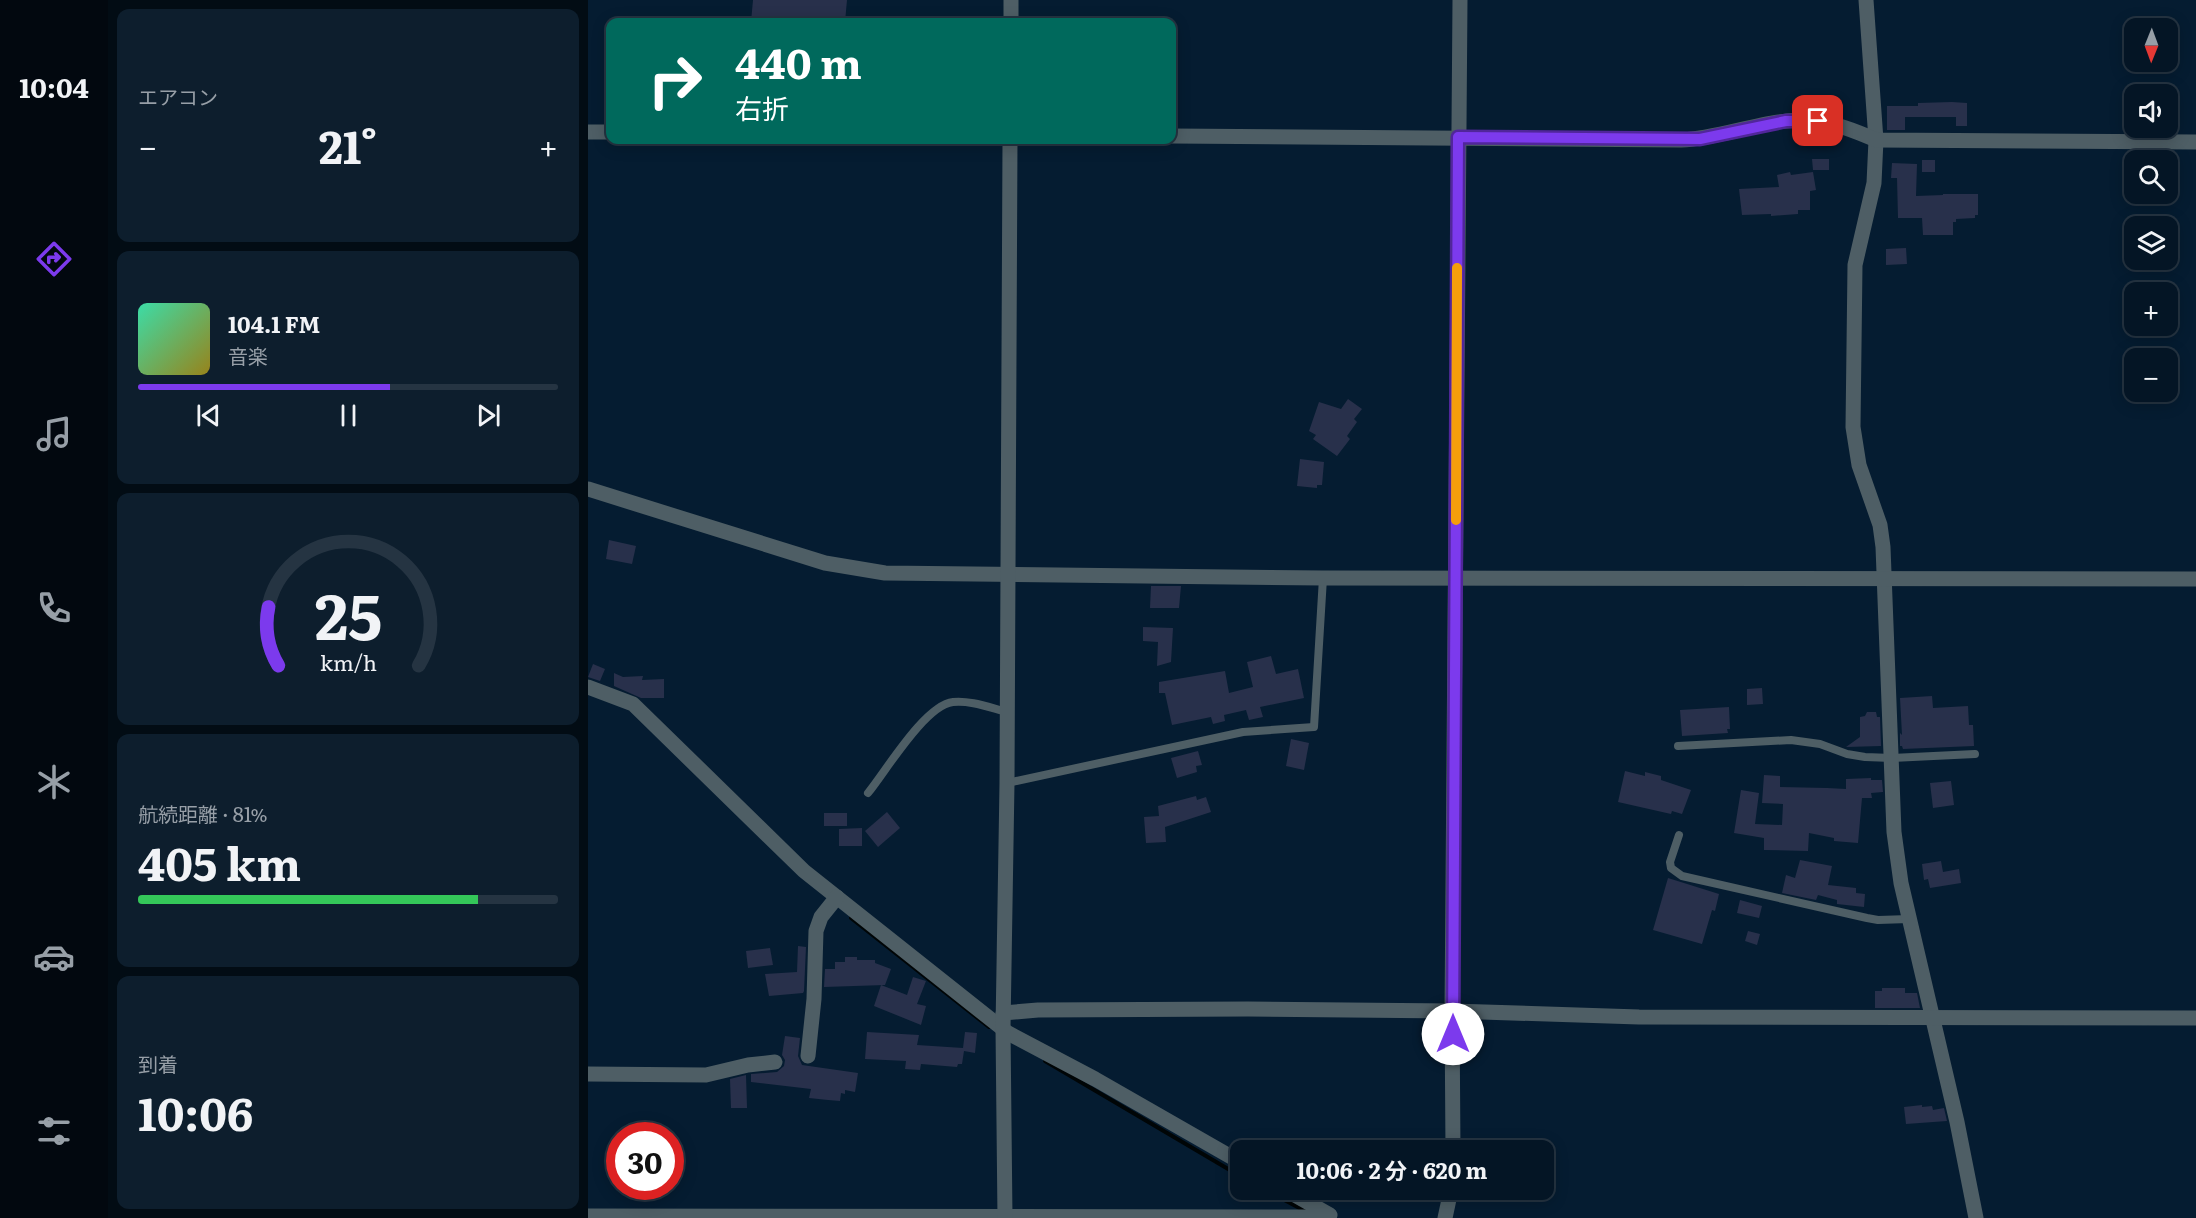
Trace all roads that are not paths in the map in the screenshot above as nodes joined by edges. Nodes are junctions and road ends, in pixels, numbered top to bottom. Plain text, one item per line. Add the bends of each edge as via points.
1 (1011, 0) edge
2 (1460, 0) edge
3 (1866, 0) edge
4 (1011, 18) edge
5 (588, 132) edge
6 (606, 132) edge
7 (1176, 136) edge
8 (1458, 137) junction
9 (1876, 140) junction
10 (2196, 142) edge
11 (1010, 144) edge
12 (588, 489) edge
13 (1008, 575) junction
14 (1455, 577) junction
15 (1323, 578) junction
16 (2196, 579) edge
17 (1884, 580) junction
18 (588, 687) edge
19 (1008, 712) junction
20 (1678, 746) dead end
21 (1975, 754) dead end
22 (1892, 758) junction
23 (1007, 783) junction
24 (868, 793) dead end
25 (1679, 836) dead end
26 (837, 897) junction
27 (1909, 919) junction
28 (1452, 1011) junction
29 (1932, 1018) junction
30 (2196, 1018) edge
31 (1003, 1021) junction
32 (808, 1056) dead end
33 (775, 1062) dead end
34 (588, 1074) edge
35 (1454, 1140) edge
36 (1230, 1156) edge
37 (1303, 1200) edge
38 (1449, 1200) edge
39 (588, 1216) edge
40 (1331, 1216) edge
41 (1005, 1217) edge
42 (1445, 1218) edge
43 (1976, 1218) edge

1 - 4 street
2 - 8 street
3 - 9 street
5 - 6 street
7 - 8 street
8 - 9 street via 1700,139 1786,121 1818,121
8 - 14 street
9 - 10 street
9 - 17 street via 1873,193 1855,265 1852,427 1859,465 1880,525
11 - 13 street
12 - 13 street via 835,565 885,573
13 - 15 street
13 - 19 street
14 - 15 street
14 - 17 street
14 - 28 street
15 - 23 lane via 1314,727 1243,732
16 - 17 street
17 - 22 street
18 - 26 street via 633,704 804,871
19 - 23 street
19 - 24 lane via 955,701 939,706
20 - 22 lane via 1791,740 1820,744 1855,756
21 - 22 lane
22 - 27 street via 1894,832
23 - 31 street
25 - 27 lane via 1670,862 1671,868 1682,876 1867,918
26 - 31 street
26 - 32 street via 820,917 816,931
27 - 29 street
28 - 29 street via 1639,1017
28 - 31 street via 1038,1010
28 - 35 street
29 - 30 street
29 - 43 street
31 - 36 street via 1008,1034
31 - 41 street
33 - 34 street via 706,1075
37 - 40 street
38 - 42 street
39 - 41 street
40 - 41 street

